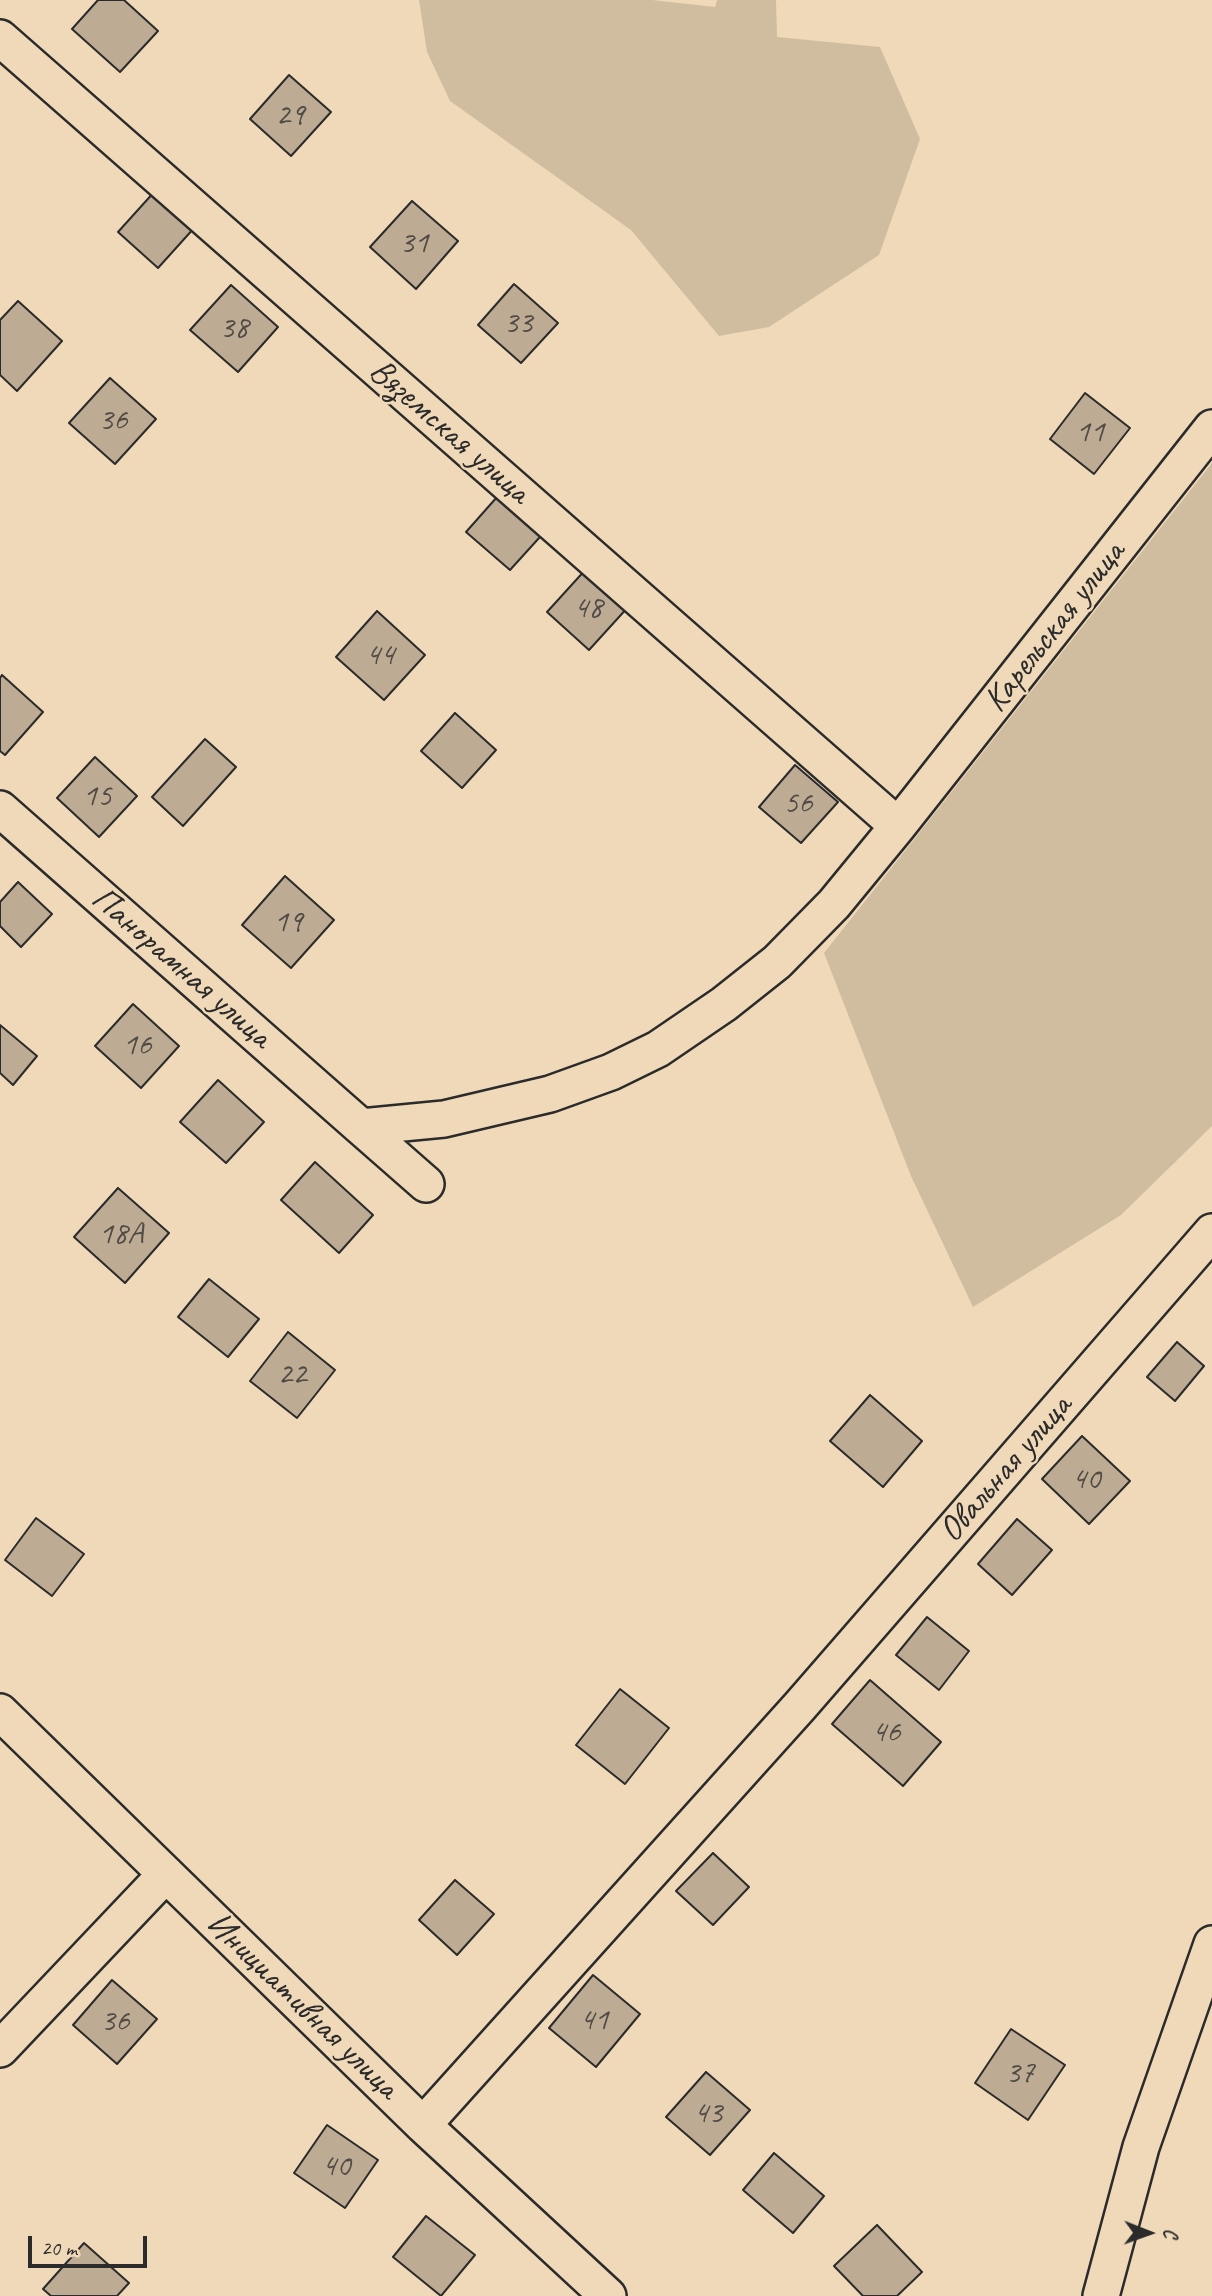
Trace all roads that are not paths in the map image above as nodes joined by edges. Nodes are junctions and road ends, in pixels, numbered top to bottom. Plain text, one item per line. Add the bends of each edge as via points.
1 (0, 38) edge
2 (1212, 428) edge
3 (0, 808) edge
4 (898, 826) junction
5 (361, 1127) junction
6 (426, 1184) dead end
7 (1212, 1232) edge
8 (0, 1712) edge
9 (166, 1874) junction
10 (1212, 1944) edge
11 (0, 2049) edge
12 (423, 2125) junction
13 (608, 2296) edge
14 (1101, 2296) edge

1 - 4 street, Вяземская улица
2 - 4 street, Карельская улица
3 - 5 street, Панорамная улица
4 - 5 street via 834,904 778,962 658,1049 550,1094 444,1119
5 - 6 street, Панорамная улица
7 - 12 street, Овальная улица via 800,1706
8 - 9 street, Инициативная улица
9 - 11 street
9 - 12 street, Инициативная улица
10 - 14 street via 1140,2147
12 - 13 street, Инициативная улица

